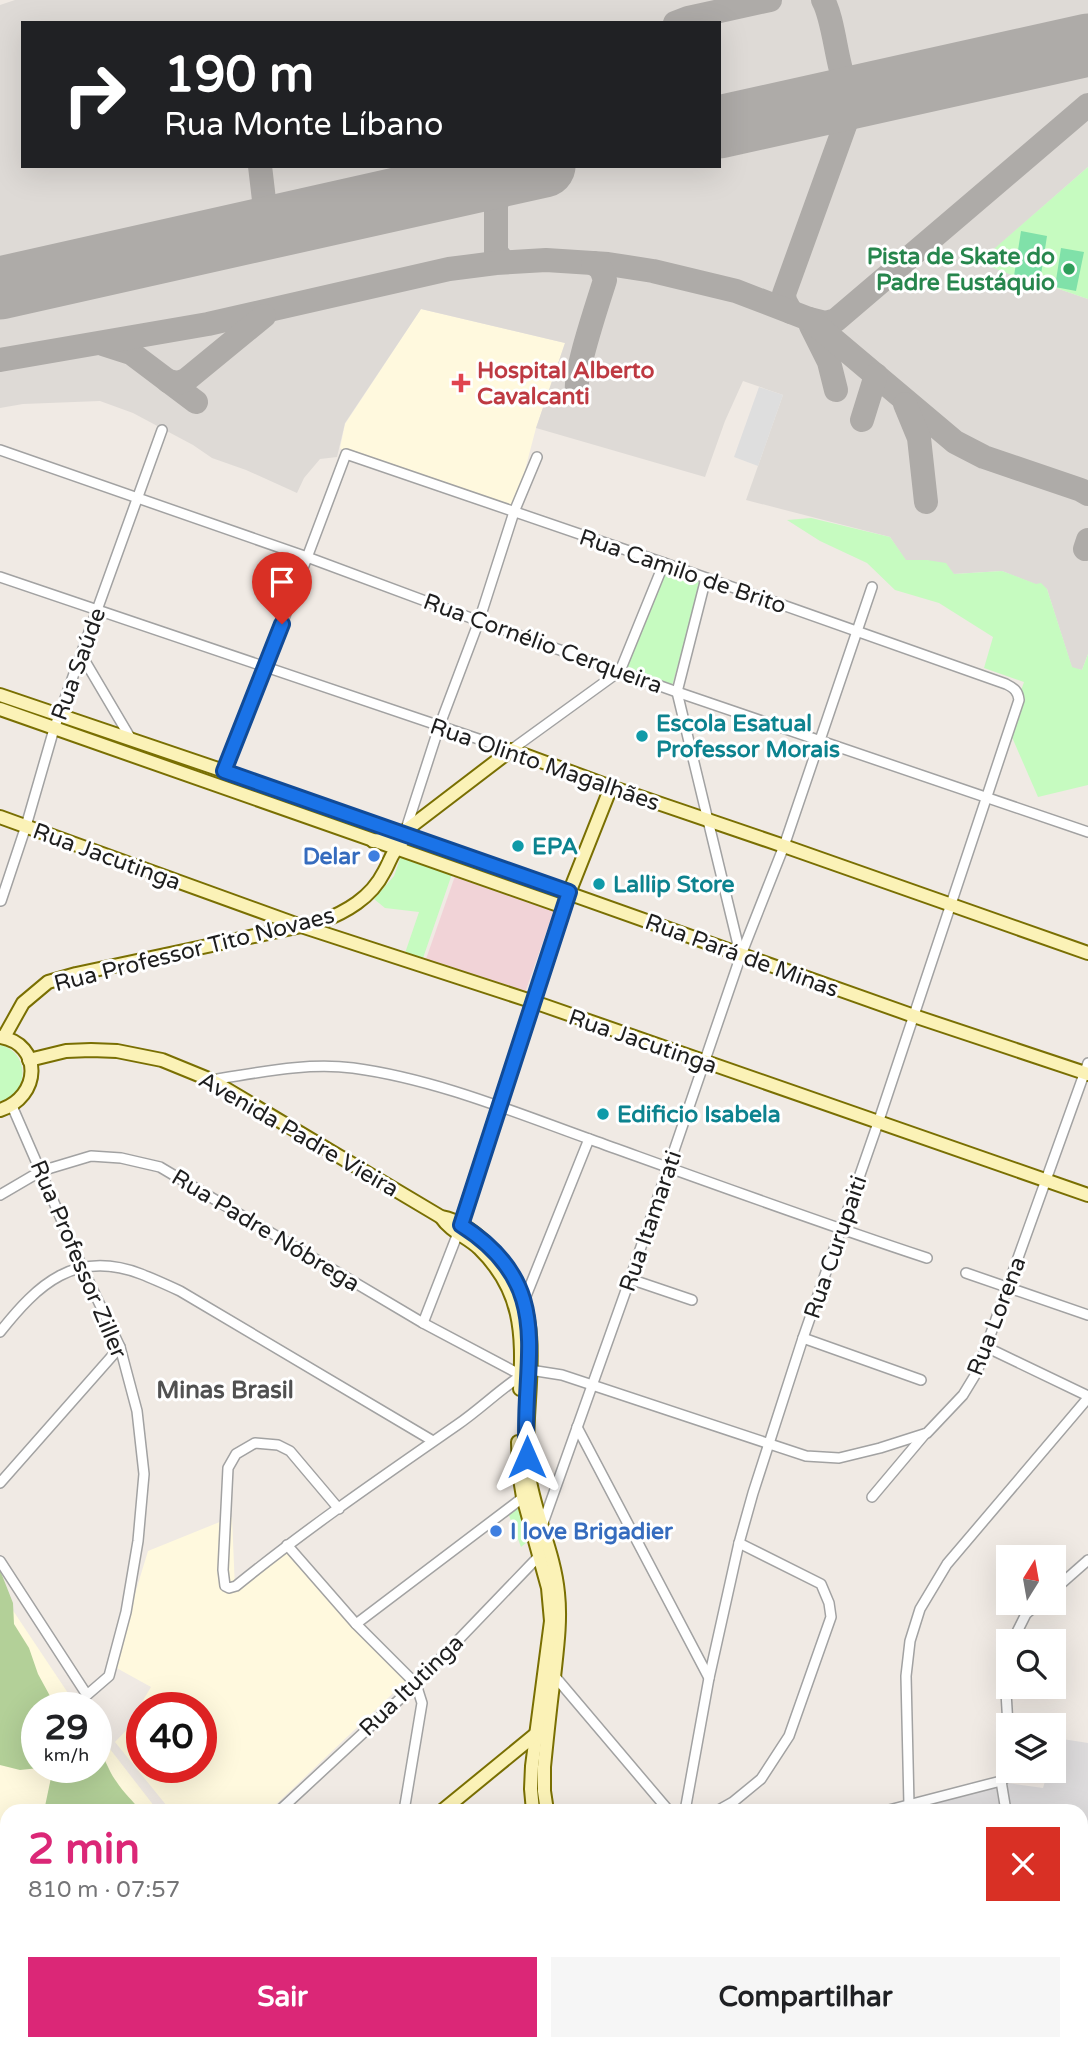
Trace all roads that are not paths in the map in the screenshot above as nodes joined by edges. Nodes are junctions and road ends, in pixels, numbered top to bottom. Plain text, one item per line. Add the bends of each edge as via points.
1 (162, 430) dead end
2 (0, 450) edge
3 (537, 457) dead end
4 (139, 498) junction
5 (514, 512) junction
6 (307, 557) junction
7 (664, 563) junction
8 (0, 577) edge
9 (706, 578) junction
10 (872, 587) dead end
11 (97, 610) junction
12 (479, 621) junction
13 (857, 631) junction
14 (82, 656) junction
15 (265, 669) junction
16 (620, 671) junction
17 (677, 692) junction
18 (1018, 692) joint
19 (0, 695) edge
20 (0, 709) edge
21 (60, 715) junction
22 (439, 727) junction
23 (54, 729) junction
24 (131, 739) junction
25 (819, 741) junction
26 (511, 750) junction
27 (224, 771) junction
28 (611, 787) junction
29 (987, 798) junction
30 (0, 817) edge
31 (708, 821) junction
32 (26, 826) junction
33 (403, 832) junction
34 (1088, 832) edge
35 (418, 839) junction
36 (373, 841) junction
37 (784, 846) junction
38 (395, 849) junction
39 (569, 892) junction
40 (1, 901) edge
41 (950, 905) junction
42 (564, 907) junction
43 (301, 926) junction
44 (1088, 953) edge
45 (741, 955) junction
46 (534, 1002) junction
47 (914, 1016) junction
48 (2, 1037) edge
49 (29, 1060) junction
50 (703, 1062) junction
51 (1087, 1070) edge
52 (211, 1080) junction
53 (498, 1106) junction
54 (6, 1108) edge
55 (878, 1123) junction
56 (589, 1139) junction
57 (668, 1168) junction
58 (41, 1171) junction
59 (1046, 1180) junction
60 (0, 1195) edge
61 (1088, 1195) edge
62 (460, 1229) junction
63 (841, 1230) junction
64 (928, 1258) dead end
65 (82, 1267) junction
66 (966, 1273) dead end
67 (630, 1279) junction
68 (1008, 1288) junction
69 (692, 1300) dead end
70 (524, 1301) junction
71 (1088, 1315) edge
72 (423, 1323) junction
73 (0, 1332) edge
74 (803, 1338) junction
75 (120, 1347) junction
76 (986, 1347) junction
77 (526, 1373) junction
78 (921, 1380) dead end
79 (593, 1385) junction
80 (1088, 1397) edge
81 (577, 1427) junction
82 (927, 1433) junction
83 (433, 1441) junction
84 (769, 1445) junction
85 (0, 1483) edge
86 (527, 1494) junction
87 (872, 1497) dead end
88 (339, 1509) junction
89 (537, 1531) junction
90 (739, 1543) junction
91 (287, 1545) junction
92 (540, 1555) junction
93 (1088, 1560) edge
94 (0, 1561) edge
95 (1066, 1579) edge
96 (356, 1624) junction
97 (549, 1673) junction
98 (709, 1678) junction
99 (416, 1684) junction
100 (542, 1734) junction
101 (996, 1782) edge
102 (1001, 1783) edge
103 (287, 1804) edge
104 (405, 1804) edge
105 (451, 1804) edge
106 (532, 1804) edge
107 (546, 1804) edge
108 (663, 1804) edge
109 (686, 1804) edge
110 (730, 1804) edge
111 (909, 1804) edge
112 (913, 1804) edge
113 (1005, 1804) edge

1 - 4 street, Rua Saúde
2 - 4 street, Rua Cornélio Cerqueira
3 - 5 street
4 - 6 street, Rua Cornélio Cerqueira
4 - 11 street, Rua Saúde
5 - 6 street, Rua Camilo de Brito via 346,454
5 - 7 street, Rua Camilo de Brito
5 - 12 street
6 - 12 street, Rua Cornélio Cerqueira
6 - 15 street
7 - 9 street, Rua Camilo de Brito
7 - 16 street
8 - 11 street, Rua Olinto Magalhães
9 - 13 street, Rua Camilo de Brito
9 - 17 street
10 - 13 street, Rua Itamarati
11 - 14 street, Rua Saúde
11 - 15 street, Rua Olinto Magalhães
12 - 16 street, Rua Cornélio Cerqueira
12 - 22 street
13 - 18 street, Rua Camilo de Brito
13 - 25 street, Rua Itamarati
14 - 21 street, Rua Saúde
14 - 24 street
15 - 22 street, Rua Olinto Magalhães
15 - 27 street
16 - 17 street, Rua Cornélio Cerqueira
16 - 26 street
17 - 25 street, Rua Cornélio Cerqueira
17 - 31 street
18 - 29 street, Rua Curupaiti
19 - 21 street, Rua Pará de Minas
20 - 23 street
21 - 23 street, Rua Saúde
21 - 24 street, Rua Pará de Minas
22 - 26 street, Rua Olinto Magalhães
22 - 33 street
23 - 32 street, Rua Saúde
23 - 36 street
24 - 27 street, Rua Pará de Minas
25 - 29 street, Rua Cornélio Cerqueira
25 - 37 street, Rua Itamarati
26 - 28 street, Rua Olinto Magalhães
26 - 33 street
27 - 33 street, Rua Pará de Minas
28 - 31 street, Rua Olinto Magalhães
28 - 39 street
29 - 34 street, Rua Cornélio Cerqueira
29 - 41 street, Rua Curupaiti
30 - 32 street, Rua Jacutinga
31 - 37 street, Rua Olinto Magalhães
31 - 45 street
32 - 40 street, Rua Saúde
32 - 43 street, Rua Jacutinga
33 - 35 street, Rua Pará de Minas
33 - 36 street
35 - 38 street
35 - 39 street, Rua Pará de Minas
36 - 38 street
37 - 41 street, Rua Olinto Magalhães
37 - 45 street, Rua Itamarati
38 - 42 street
38 - 43 street, Rua Professor Tito Novaes via 378,882 354,906
39 - 42 street
39 - 45 street, Rua Pará de Minas
41 - 44 street, Rua Olinto Magalhães
41 - 47 street, Rua Curupaiti
42 - 46 street
43 - 46 street, Rua Jacutinga
43 - 48 street, Rua Professor Tito Novaes via 48,982 23,1003
45 - 47 street, Rua Pará de Minas
45 - 50 street, Rua Itamarati
46 - 50 street, Rua Jacutinga
46 - 53 street
47 - 51 street, Rua Pará de Minas
47 - 55 street, Rua Curupaiti
48 - 49 street via 15,1042
49 - 52 street, Avenida Padre Vieira via 66,1051 117,1051 162,1060
49 - 54 street via 29,1086 22,1098
50 - 55 street, Rua Jacutinga
50 - 57 street, Rua Itamarati
51 - 59 street, Rua Lorena
52 - 53 street via 306,1066 352,1068 401,1077
52 - 62 street, Avenida Padre Vieira via 441,1217 452,1219
53 - 56 street
53 - 62 street
54 - 58 street, Rua Professor Ziller
55 - 59 street, Rua Jacutinga
55 - 63 street, Rua Curupaiti
56 - 57 street
56 - 70 street
57 - 63 street
57 - 67 street, Rua Itamarati
58 - 60 street, Rua Padre Nóbrega
58 - 65 street, Rua Professor Ziller
58 - 72 street, Rua Padre Nóbrega via 92,1156 160,1167
59 - 61 street, Rua Jacutinga
59 - 68 street, Rua Lorena
62 - 70 street via 488,1244 512,1274
62 - 72 street
62 - 77 street via 512,1294
63 - 64 street
63 - 74 street, Rua Curupaiti
65 - 73 street via 50,1280
65 - 75 street, Rua Professor Ziller
65 - 83 street via 139,1273 180,1291
66 - 68 street
67 - 69 street
67 - 79 street, Rua Itamarati
68 - 71 street
68 - 76 street, Rua Lorena
70 - 77 street via 530,1325
72 - 77 street, Rua Padre Nóbrega
74 - 78 street
74 - 84 street, Rua Curupaiti
75 - 85 street
75 - 94 street, Rua Professor Ziller via 137,1412 144,1474 138,1541 109,1676 87,1695
76 - 80 street
76 - 82 street, Rua Lorena via 963,1395
77 - 79 street, Rua Lorena via 562,1375
77 - 83 street
77 - 86 street
79 - 81 street, Rua Itamarati
79 - 84 street, Rua Lorena
80 - 111 street via 947,1564 920,1609 906,1676
81 - 89 street, Rua Itamarati
81 - 98 street
82 - 84 street, Rua Lorena via 839,1458 806,1456
82 - 87 street
83 - 88 street
84 - 90 street, Rua Curupaiti
86 - 89 street
86 - 96 street
88 - 91 street
88 - 91 street via 290,1451 278,1444 255,1443 236,1454 228,1468 225,1586 236,1586
89 - 92 street
89 - 97 street via 555,1568 558,1592 560,1621
90 - 98 street, Rua Curupaiti
90 - 110 street via 821,1584 831,1618 789,1736 761,1779
91 - 96 street
92 - 97 street via 551,1620
92 - 99 street, Rua Itutinga
93 - 95 street
96 - 99 street
97 - 100 street
97 - 108 street
98 - 109 street, Rua Curupaiti
99 - 103 street, Rua Itutinga
99 - 104 street via 422,1703
100 - 105 street
100 - 106 street via 530,1789
100 - 107 street
101 - 112 street
102 - 113 street

